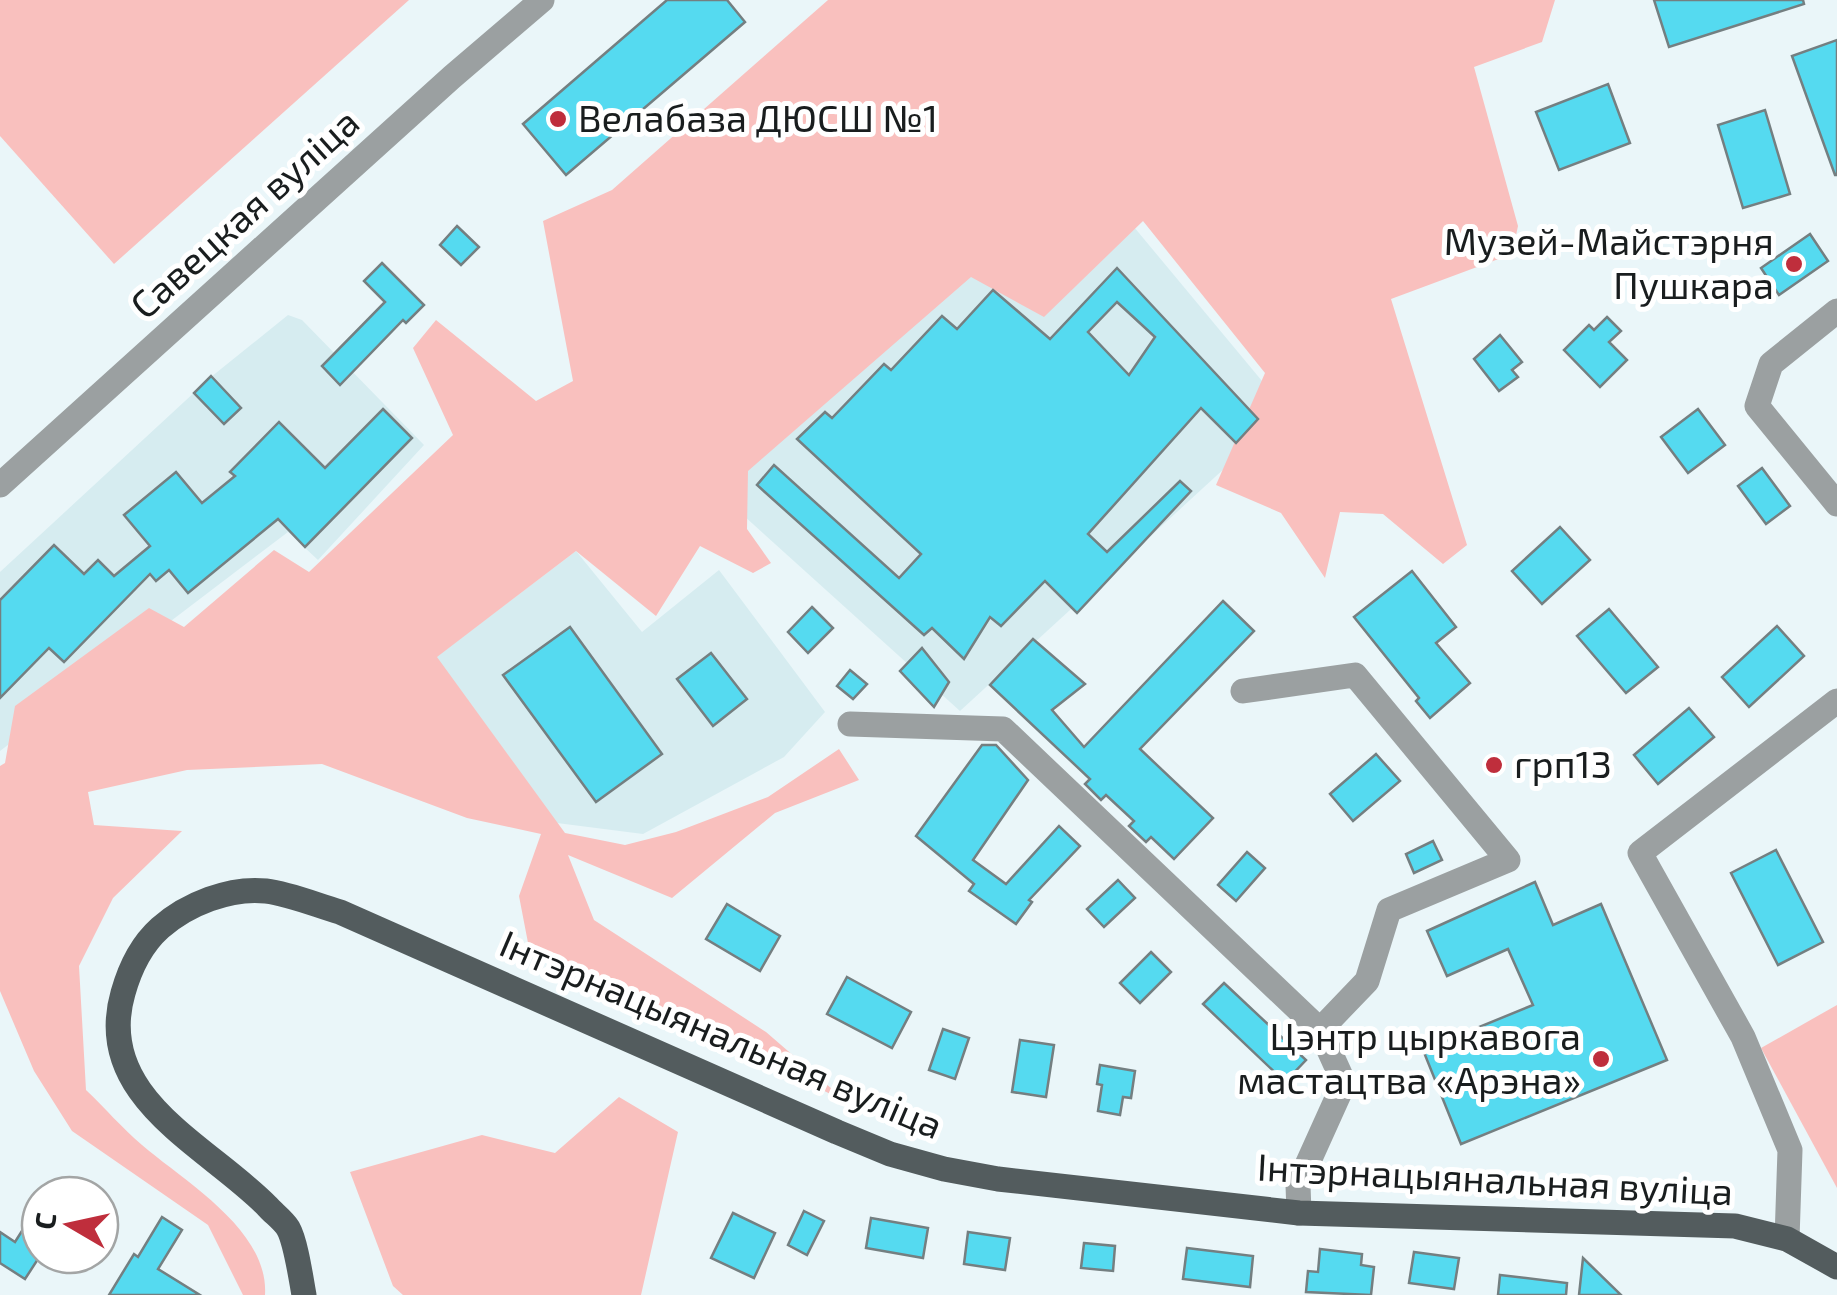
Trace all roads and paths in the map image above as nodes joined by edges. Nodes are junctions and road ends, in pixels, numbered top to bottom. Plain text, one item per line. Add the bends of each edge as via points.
1 (542, 0) edge
2 (1837, 311) edge
3 (0, 485) edge
4 (1837, 504) edge
5 (1243, 691) dead end
6 (1837, 701) edge
7 (850, 724) dead end
8 (1320, 1030) junction
9 (1298, 1212) junction
10 (1787, 1240) junction
11 (1837, 1267) edge
12 (304, 1295) edge

1 - 3 street, Савецкая вуліца
2 - 4 street via 1771,364 1757,406
5 - 8 street via 1356,675 1508,860 1389,910 1368,981
6 - 10 street via 1640,854 1743,1038 1790,1150
7 - 8 street via 1003,729
8 - 9 street via 1344,1082 1298,1185
9 - 10 main road, Інтэрнацыянальная вуліца via 1735,1226
9 - 12 main road, Інтэрнацыянальная вуліца via 998,1179 908,1159 340,912 265,891 214,897 176,914 149,937 129,970 119,1007 124,1062 142,1097 164,1120 241,1179 288,1229
10 - 11 main road, Інтэрнацыянальная вуліца

